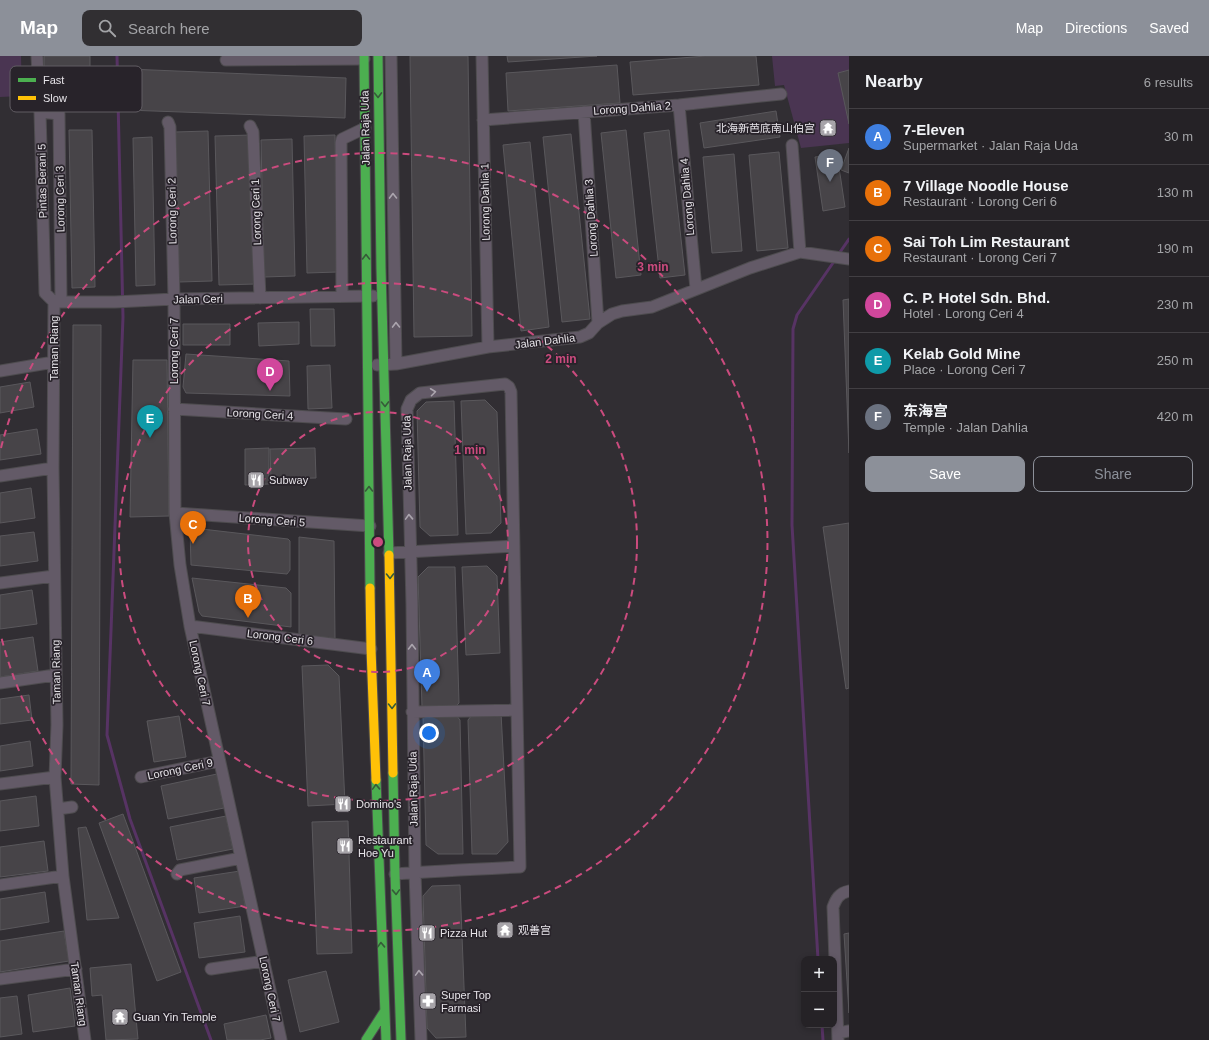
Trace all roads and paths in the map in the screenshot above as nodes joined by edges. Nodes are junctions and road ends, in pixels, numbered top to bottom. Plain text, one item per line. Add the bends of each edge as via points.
1 (37, 56) edge
2 (378, 56) edge
3 (390, 56) edge
4 (482, 56) edge
5 (364, 57) edge
6 (244, 58) edge
7 (226, 60) dead end
8 (38, 66) edge
9 (781, 94) dead end
10 (679, 105) junction
11 (40, 112) joint
12 (584, 112) junction
13 (483, 120) junction
14 (168, 122) dead end
15 (250, 126) dead end
16 (365, 128) junction
17 (792, 145) dead end
18 (800, 252) junction
19 (849, 259) edge
20 (696, 289) junction
21 (342, 296) junction
22 (366, 296) junction
23 (382, 296) junction
24 (260, 298) junction
25 (174, 300) junction
26 (58, 302) junction
27 (598, 323) junction
28 (488, 347) junction
29 (54, 362) junction
30 (396, 364) junction
31 (384, 365) junction
32 (368, 366) junction
33 (0, 371) edge
34 (174, 409) junction
35 (346, 419) dead end
36 (53, 468) junction
37 (0, 476) edge
38 (175, 513) junction
39 (370, 526) junction
40 (514, 546) junction
41 (410, 552) junction
42 (389, 553) junction
43 (54, 576) junction
44 (0, 583) edge
45 (190, 626) junction
46 (371, 649) junction
47 (55, 675) junction
48 (0, 684) edge
49 (517, 710) junction
50 (412, 712) junction
51 (219, 761) junction
52 (55, 777) junction
53 (141, 777) dead end
54 (0, 784) edge
55 (72, 807) dead end
56 (58, 809) junction
57 (241, 858) junction
58 (415, 873) junction
59 (177, 874) dead end
60 (395, 874) junction
61 (62, 876) junction
62 (0, 885) edge
63 (849, 891) edge
64 (264, 961) junction
65 (76, 969) junction
66 (210, 969) dead end
67 (0, 980) edge
68 (384, 1012) junction
69 (842, 1035) edge
70 (85, 1040) edge
71 (281, 1040) edge
72 (366, 1040) edge
73 (386, 1040) edge
74 (401, 1040) edge
75 (421, 1040) edge

1 - 8 street, Pintas Berani 5
2 -> 23 main road, Jalan Raja Uda
30 -> 3 street
4 - 13 street, Lorong Dahlia 1
5 - 6 street
5 - 16 main road, Jalan Raja Uda
6 - 7 street
9 - 10 street, Lorong Dahlia 2
10 - 12 street, Lorong Dahlia 2
10 - 20 street, Lorong Dahlia 4
11 - 26 street, Pintas Berani 5 via 45,292
11 - 26 street, Lorong Ceri 3 via 59,114
12 - 13 street, Lorong Dahlia 2
12 - 27 street, Lorong Dahlia 3
13 - 28 street, Lorong Dahlia 1
14 - 25 street, Lorong Ceri 2
15 - 24 street, Lorong Ceri 1 via 253,132
16 - 21 street via 342,139 341,143
22 -> 16 main road, Jalan Raja Uda
17 - 18 street
18 - 19 street, Jalan Dahlia
18 - 20 street, Jalan Dahlia
20 - 27 street, Jalan Dahlia via 652,307 612,314
21 - 22 street, Jalan Ceri
21 - 24 street, Jalan Ceri
22 - 23 street, Jalan Ceri
22 - 32 main road, Jalan Raja Uda
23 - 31 main road, Jalan Raja Uda
24 - 25 street, Jalan Ceri
25 - 26 street, Jalan Ceri
25 - 34 street, Lorong Ceri 7
26 - 29 street, Taman Riang
27 - 28 street, Jalan Dahlia via 589,333 580,337
28 - 30 street, Jalan Dahlia
29 - 33 street
29 - 36 street, Taman Riang
30 - 31 street, Jalan Dahlia
31 - 32 street, Jalan Dahlia
31 -> 42 main road, Jalan Raja Uda
39 -> 32 main road, Jalan Raja Uda
34 - 35 street, Lorong Ceri 4
34 - 38 street, Lorong Ceri 7
36 - 37 street
36 - 43 street, Taman Riang
38 - 39 street, Lorong Ceri 5
38 - 45 street, Lorong Ceri 7
39 - 46 main road, Jalan Raja Uda
40 - 41 street
41 -> 40 street, Jalan Raja Uda via 407,409 412,400 420,394 505,384 511,392
40 - 49 street, Jalan Raja Uda
41 - 42 street
50 -> 41 street, Jalan Raja Uda
42 -> 60 main road, Jalan Raja Uda
43 - 44 street
43 - 47 street, Taman Riang
45 - 46 street, Lorong Ceri 6
45 - 51 street, Lorong Ceri 7
68 -> 46 main road, Jalan Raja Uda
47 - 48 street
47 - 52 street, Taman Riang
49 - 50 street
49 - 58 street, Jalan Raja Uda via 520,867
50 - 58 street, Jalan Raja Uda
51 - 53 street, Lorong Ceri 9
51 - 57 street, Lorong Ceri 7
52 - 54 street
52 - 56 street, Taman Riang
55 - 56 street
56 - 61 street, Taman Riang
57 - 59 street via 180,870
57 - 64 street, Lorong Ceri 7
58 - 60 street
75 -> 58 street, Jalan Raja Uda
60 -> 74 main road, Jalan Raja Uda
61 - 62 street
61 - 65 street, Taman Riang
63 - 69 street via 837,897 833,907
64 - 66 street
64 - 71 street, Lorong Ceri 7
65 - 67 street
65 - 70 street, Taman Riang
68 - 72 main road
68 - 73 main road, Jalan Raja Uda

